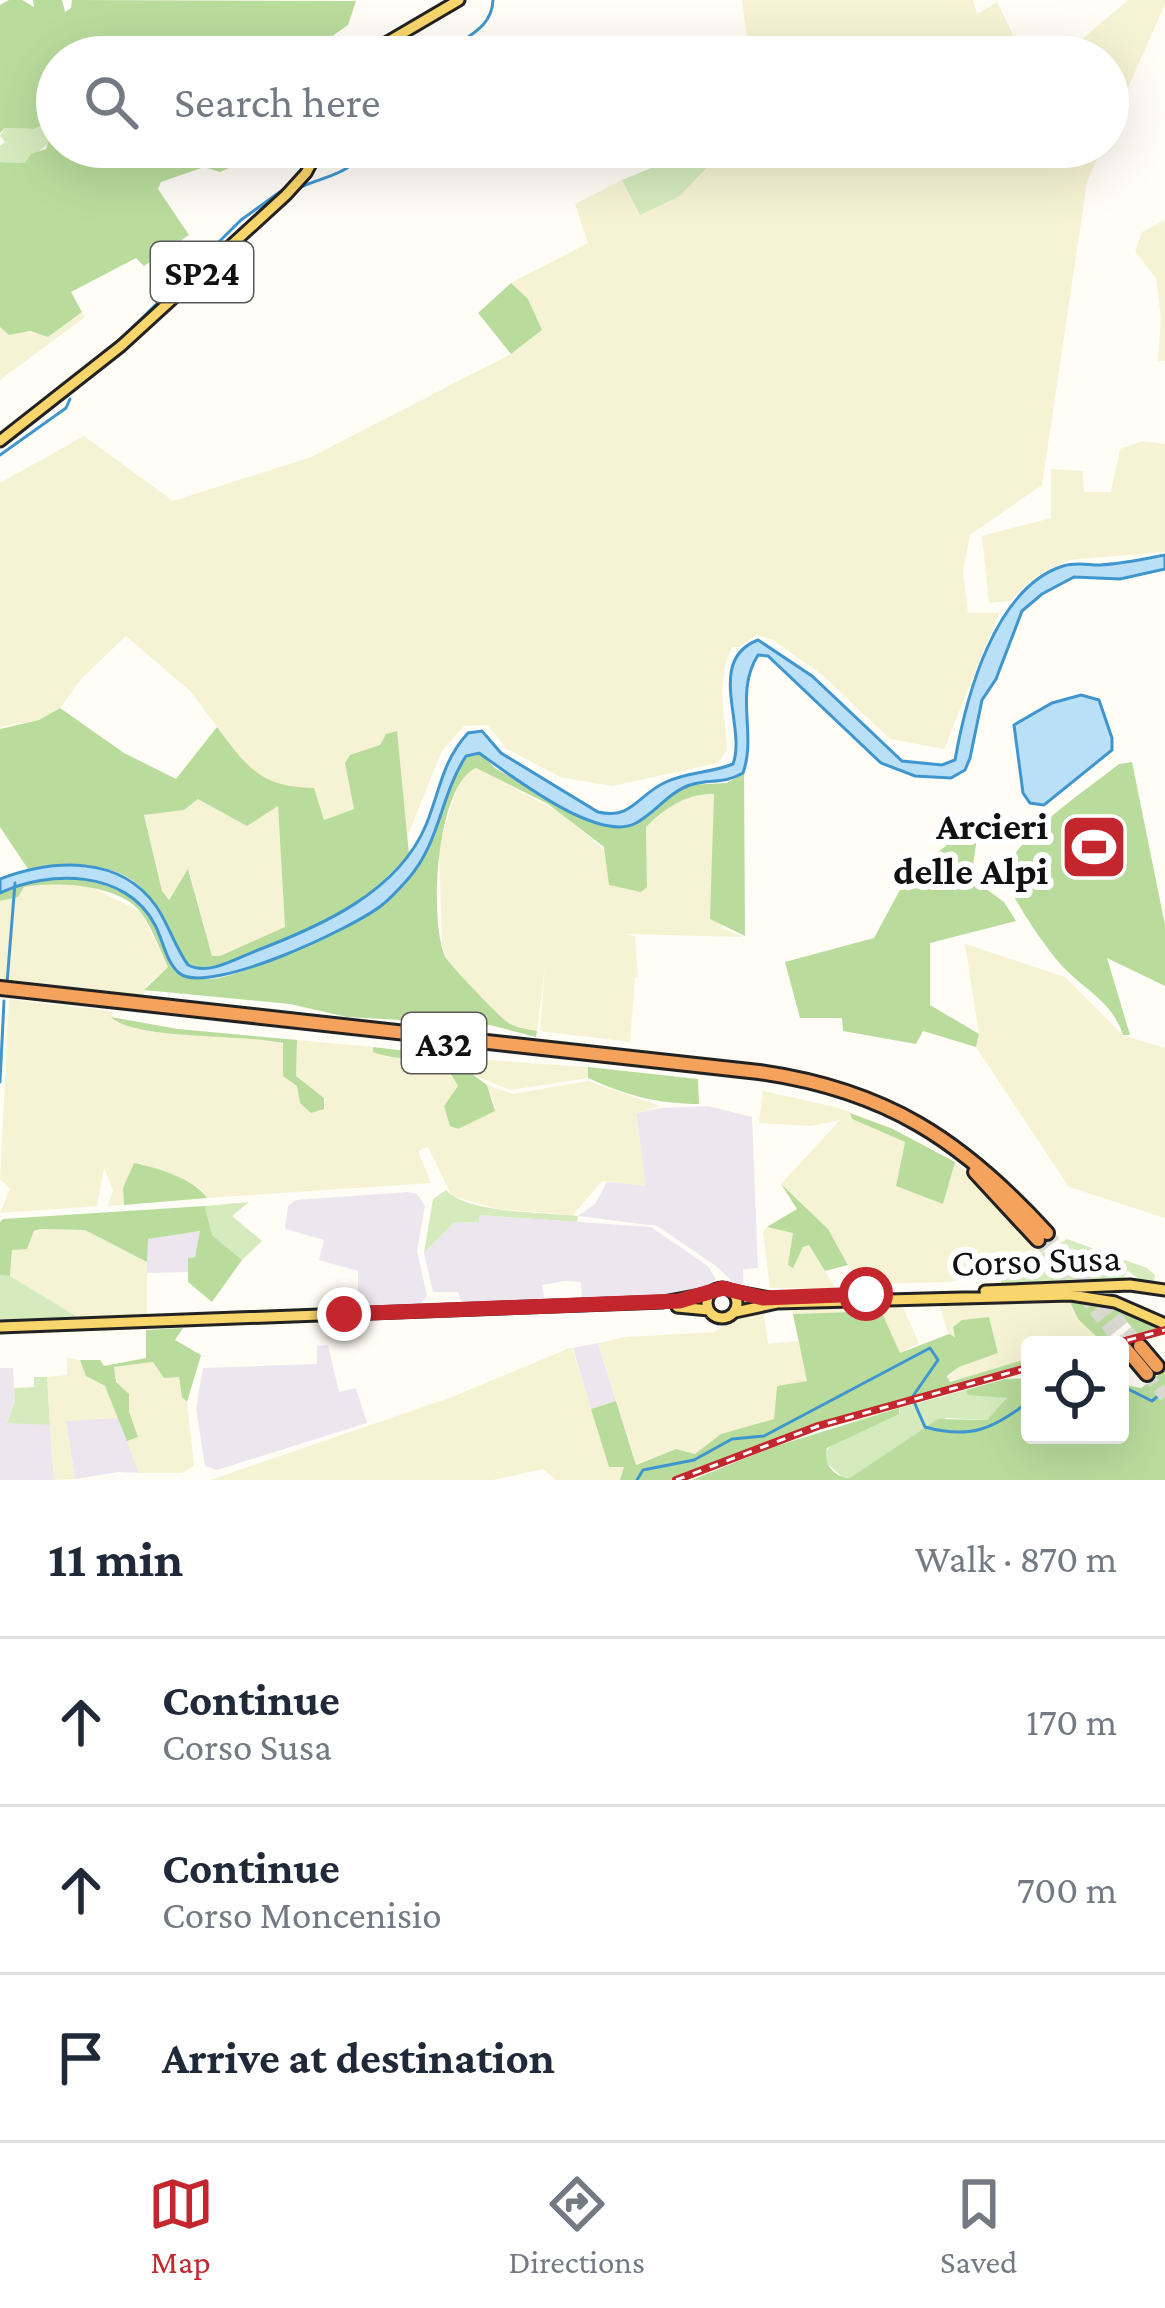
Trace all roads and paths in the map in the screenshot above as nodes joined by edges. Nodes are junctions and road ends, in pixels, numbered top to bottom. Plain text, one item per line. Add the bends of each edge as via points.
1 (459, 0) edge
2 (398, 36) edge
3 (309, 168) edge
4 (0, 441) edge
5 (0, 991) edge
6 (1043, 1236) tunnel mouth
7 (732, 1291) junction
8 (1165, 1292) edge
9 (711, 1293) junction
10 (765, 1301) junction
11 (709, 1310) junction
12 (735, 1312) junction
13 (1165, 1322) edge
14 (0, 1330) edge
15 (1133, 1347) tunnel mouth
16 (1152, 1370) tunnel mouth

1 - 2 main road
3 - 4 main road, SP24 via 121,346
5 - 6 highway, A32 via 821,1083 942,1136 1004,1187
7 - 9 main road
7 - 10 main road
7 - 12 main road
8 - 10 main road, Corso Susa
9 - 11 main road
9 - 14 main road via 663,1302
10 - 12 main road
10 - 13 main road, Corso Susa via 1071,1294
11 - 12 main road via 722,1318
11 - 14 main road
15 - 16 highway

